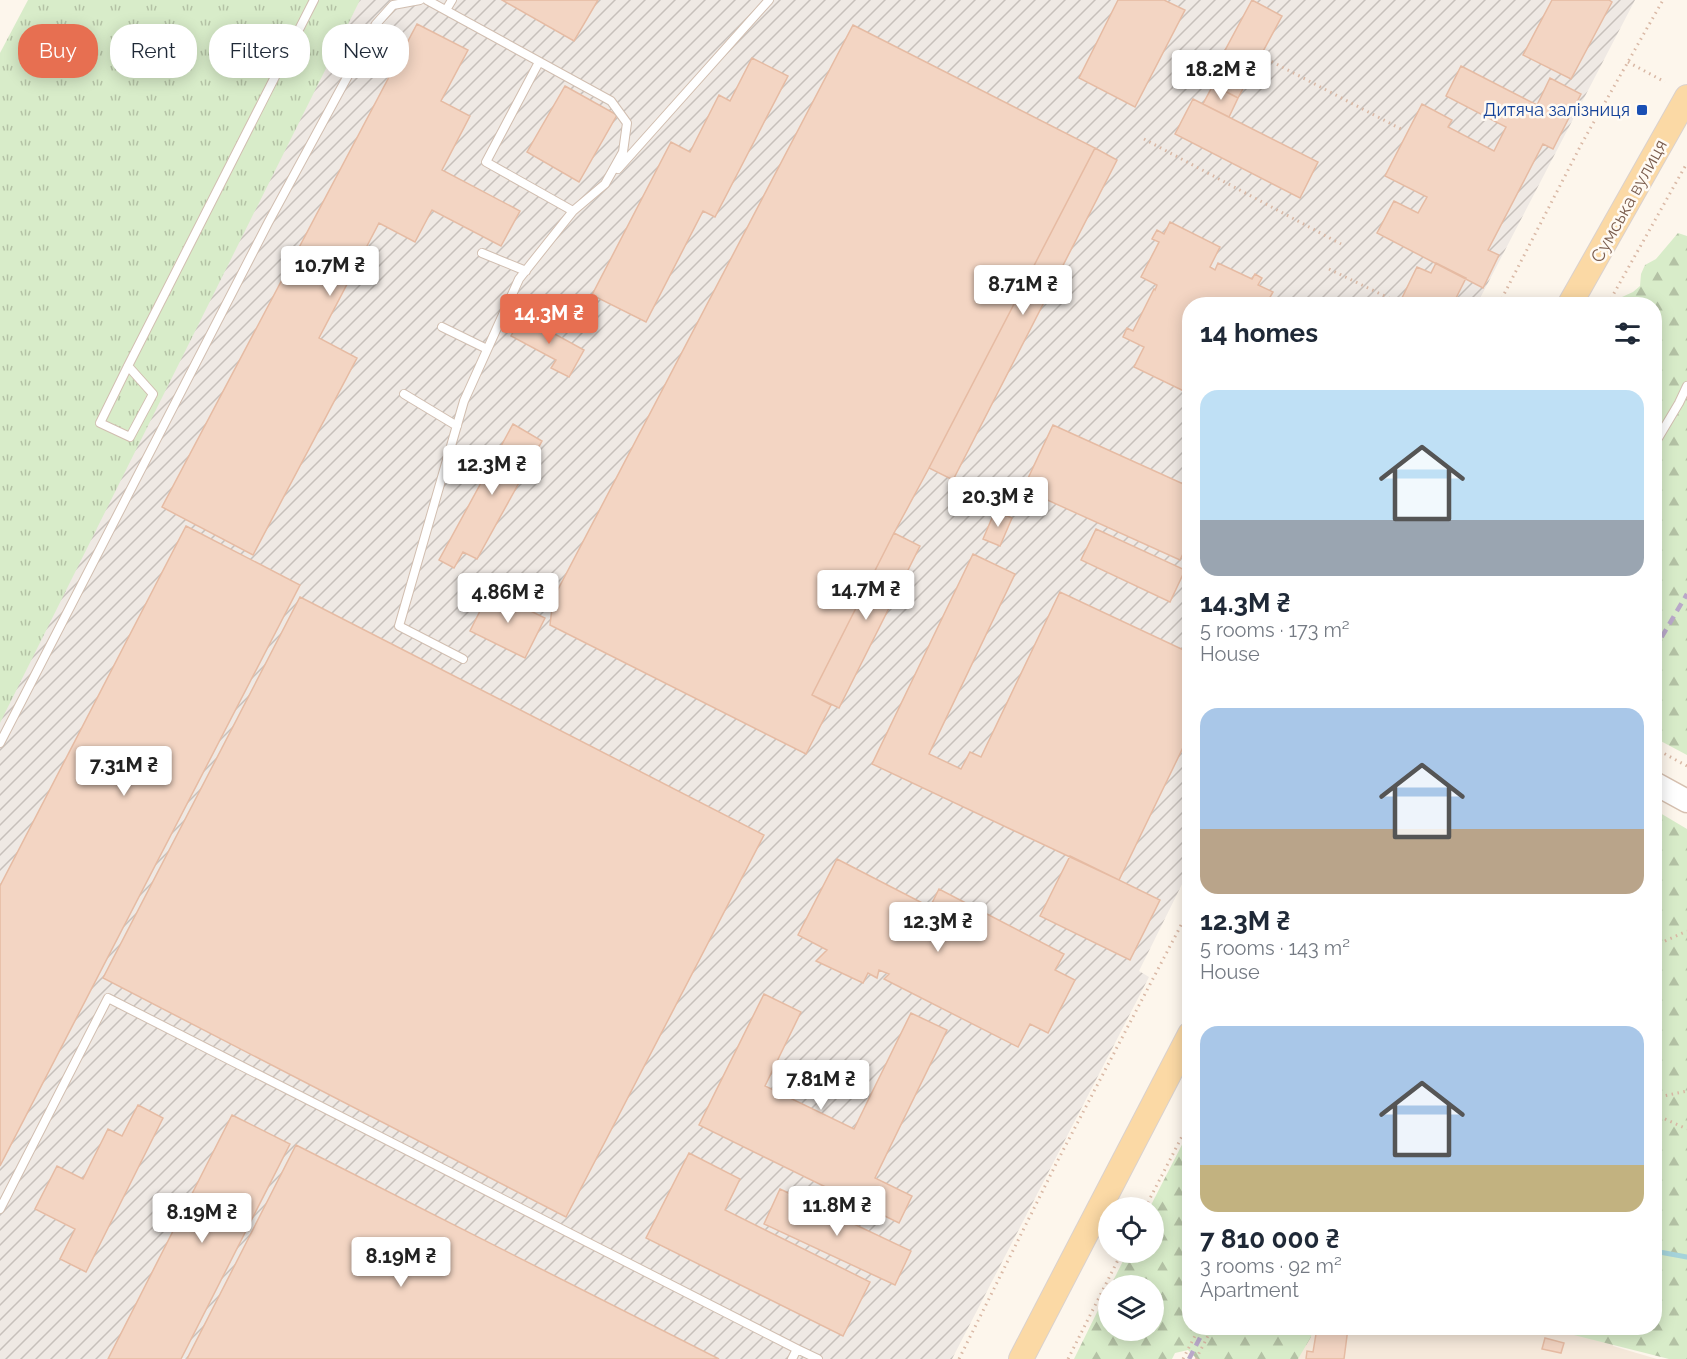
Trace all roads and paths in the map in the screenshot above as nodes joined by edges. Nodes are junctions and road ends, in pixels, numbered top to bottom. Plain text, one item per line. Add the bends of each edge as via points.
1 (314, 0) edge
2 (416, 0) edge
3 (428, 0) edge
4 (452, 0) edge
5 (769, 0) edge
6 (1663, 0) edge
7 (446, 10) junction
8 (1260, 56) dead end
9 (539, 62) junction
10 (1629, 62) junction
11 (1665, 82) dead end
12 (1687, 98) edge
13 (1401, 129) dead end
14 (1144, 139) dead end
15 (1687, 163) edge
16 (605, 183) junction
17 (573, 211) junction
18 (1341, 244) dead end
19 (482, 253) dead end
20 (1329, 269) dead end
21 (526, 271) junction
22 (1387, 297) edge
23 (1503, 297) edge
24 (1574, 297) edge
25 (1612, 297) edge
26 (442, 327) dead end
27 (487, 349) junction
28 (129, 366) junction
29 (1687, 386) edge
30 (404, 394) dead end
31 (457, 426) junction
32 (1662, 432) edge
33 (463, 659) dead end
34 (0, 743) edge
35 (1662, 752) edge
36 (1687, 766) edge
37 (1662, 787) edge
38 (1687, 801) edge
39 (1182, 923) edge
40 (1687, 931) edge
41 (1662, 942) edge
42 (1182, 1049) edge
43 (1687, 1091) edge
44 (1662, 1096) edge
45 (1662, 1118) edge
46 (1687, 1130) edge
47 (1182, 1136) edge
48 (1151, 1197) edge
49 (0, 1209) edge
50 (1116, 1263) edge
51 (1195, 1335) edge
52 (1208, 1335) edge
53 (797, 1349) junction
54 (792, 1359) edge
55 (818, 1359) edge
56 (959, 1359) edge
57 (1021, 1359) edge
58 (1068, 1359) edge
59 (1183, 1359) edge
60 (1196, 1359) edge

1 - 28 lane
2 - 34 lane via 393,5 376,24 268,223
3 - 7 lane
4 - 7 lane
5 - 16 lane
6 - 10 path
7 - 9 lane
8 - 13 path
9 - 16 lane via 611,101 627,123 623,152
9 - 17 lane via 486,162
10 - 11 path
10 - 23 path via 1582,143
12 - 24 main road, Сумська вулиця
14 - 18 path
15 - 25 path
16 - 17 lane
17 - 21 lane
19 - 21 lane
20 - 22 path
21 - 27 lane
26 - 27 lane
27 - 31 lane
28 - 28 lane via 100,423 130,437 153,394
29 - 32 lane
30 - 31 lane
31 - 33 lane via 399,627
35 - 36 path
37 - 38 main road
39 - 56 path
40 - 41 path
42 - 57 main road
43 - 44 path
45 - 46 path
47 - 48 path
49 - 53 lane via 108,998
50 - 58 path
51 - 59 path
52 - 60 path
53 - 54 lane
53 - 55 lane

